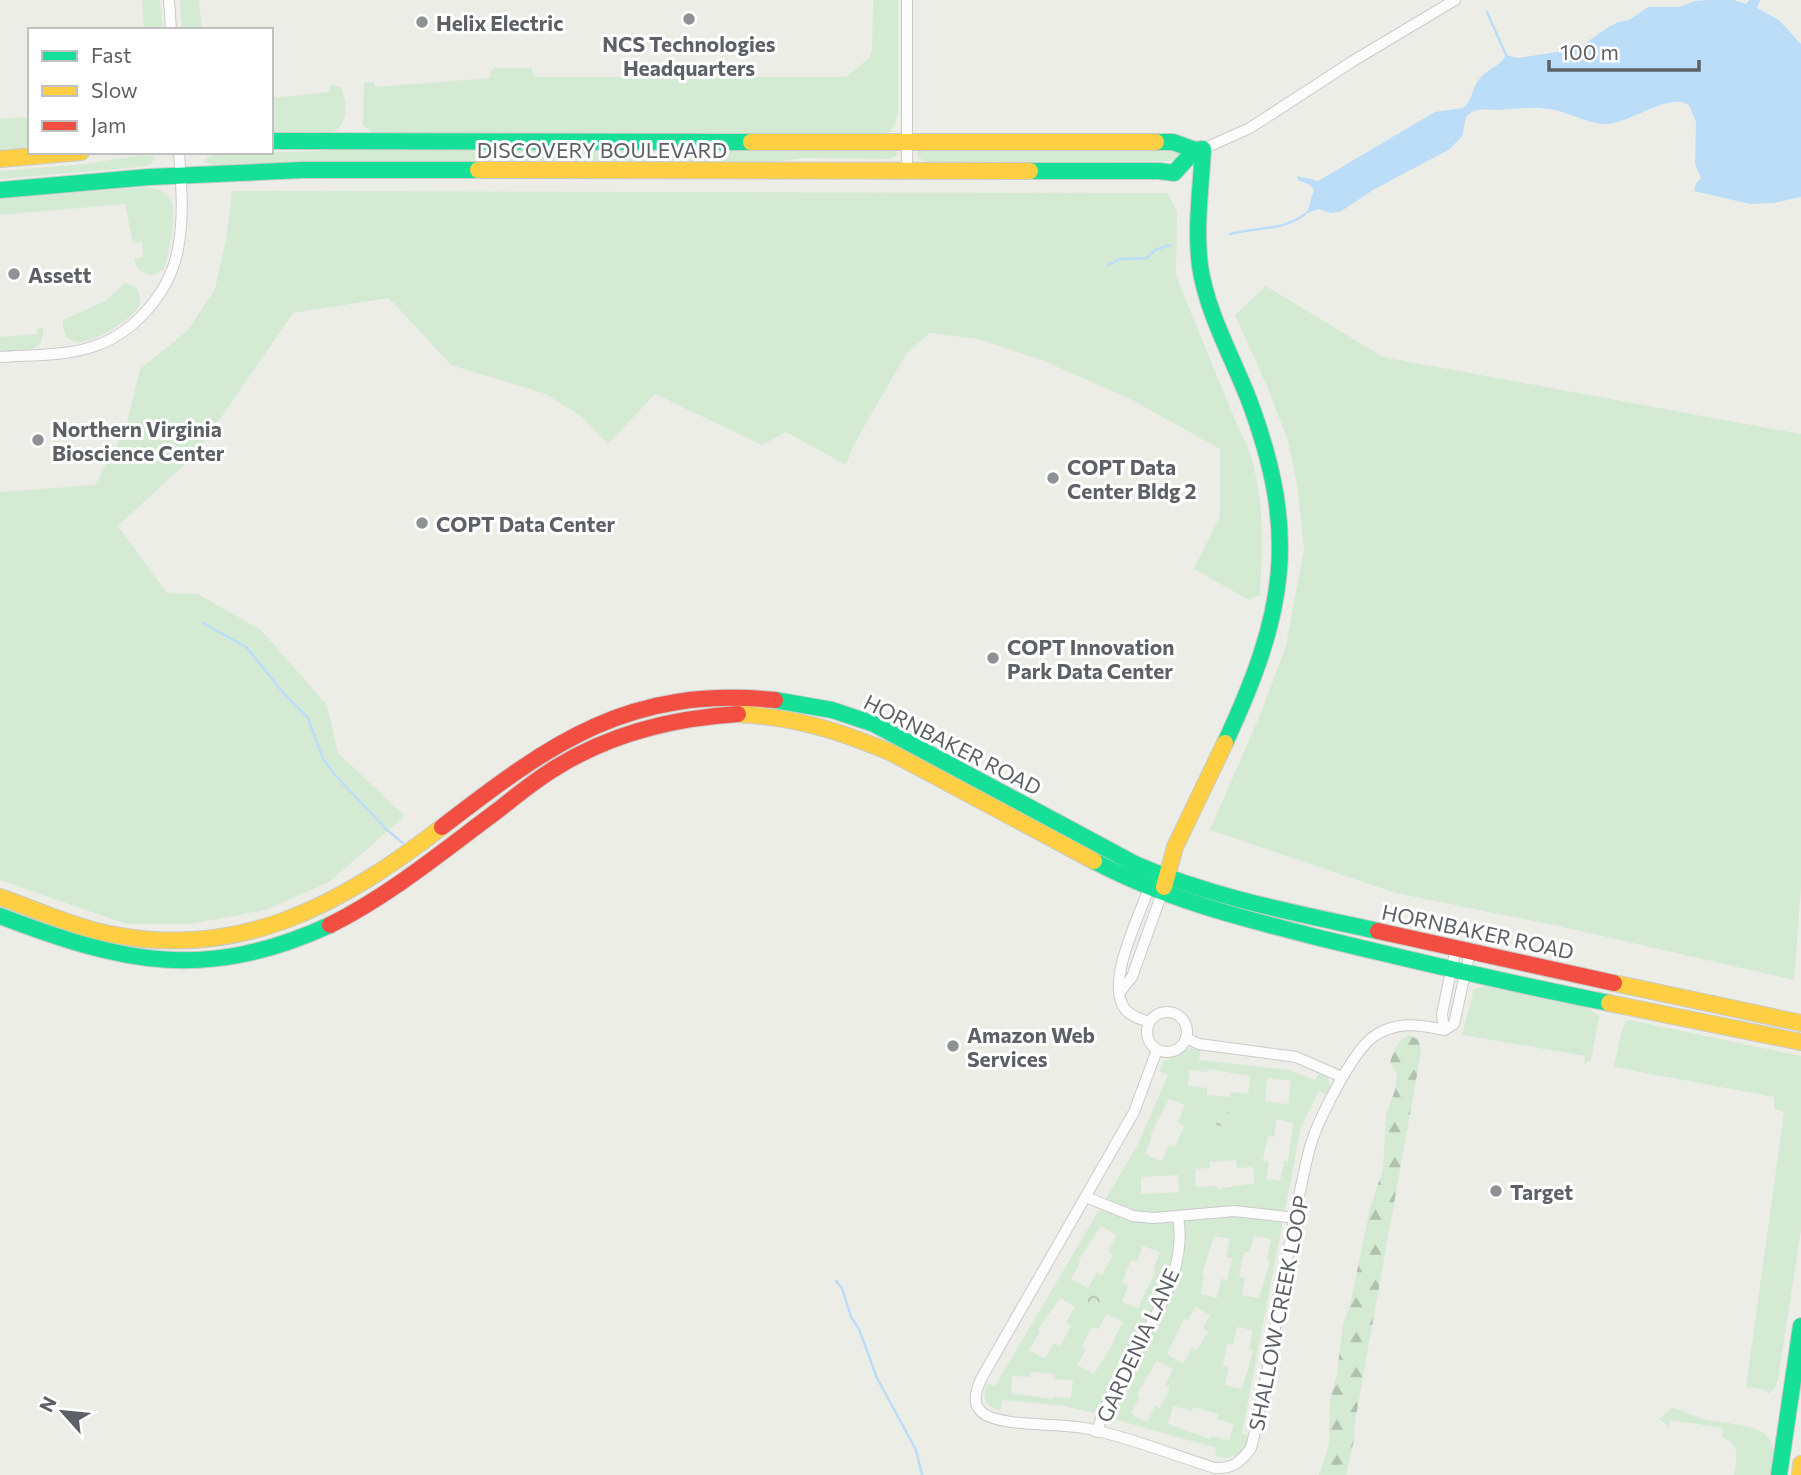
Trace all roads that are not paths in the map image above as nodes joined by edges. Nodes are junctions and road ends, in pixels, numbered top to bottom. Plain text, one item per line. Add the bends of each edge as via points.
1 (169, 0) edge
2 (908, 0) edge
3 (1455, 0) edge
4 (171, 28) edge
5 (907, 140) junction
6 (273, 141) edge
7 (1199, 150) junction
8 (58, 154) edge
9 (179, 154) edge
10 (0, 159) edge
11 (907, 170) junction
12 (180, 175) junction
13 (0, 190) edge
14 (0, 357) edge
15 (489, 790) junction
16 (501, 808) junction
17 (1158, 883) junction
18 (0, 897) edge
19 (0, 916) edge
20 (1463, 949) junction
21 (1458, 972) junction
22 (1149, 1023) junction
23 (1801, 1023) edge
24 (1186, 1038) junction
25 (1801, 1042) edge
26 (1157, 1050) junction
27 (1342, 1077) junction
28 (1086, 1197) junction
29 (1178, 1217) junction
30 (1296, 1218) junction
31 (1801, 1326) edge
32 (1794, 1417) edge
33 (1097, 1432) junction
34 (1801, 1464) edge
35 (1779, 1475) edge
36 (1800, 1475) edge

1 - 4 street
2 - 5 street
3 - 7 street, DISCOVERY BOULEVARD via 1250,128
5 - 6 main road, DISCOVERY BOULEVARD
5 - 7 main road, DISCOVERY BOULEVARD via 1173,142
5 - 11 street
7 - 11 main road, DISCOVERY BOULEVARD via 1174,173
7 - 17 main road via 1201,269 1208,298 1258,422 1276,496 1281,554 1265,645 1234,723
8 - 10 main road
9 - 12 street
11 - 12 main road, DISCOVERY BOULEVARD via 303,170
12 - 13 main road, DISCOVERY BOULEVARD
12 - 14 street via 182,208 173,268 140,318 121,335 82,351
15 - 16 main road
15 - 17 main road, HORNBAKER ROAD via 569,737 638,710 704,697 785,699 874,723
15 - 18 main road, HORNBAKER ROAD via 356,888 320,907 232,936 174,941 107,933
16 - 17 main road, HORNBAKER ROAD via 558,766 617,737 670,721 751,715 802,721 853,736
16 - 19 main road, HORNBAKER ROAD via 350,915 270,947 229,956 165,961 116,955
17 - 20 main road, HORNBAKER ROAD
17 - 21 main road, HORNBAKER ROAD via 1230,915
17 - 22 street via 1132,977 1120,992 1124,1009
20 - 21 street, SHALLOW CREEK LOOP
20 - 23 main road, HORNBAKER ROAD
21 - 25 main road, HORNBAKER ROAD
21 - 27 street, SHALLOW CREEK LOOP via 1441,1018 1444,1030 1408,1024 1380,1032 1356,1054
22 - 24 street via 1158,1014 1175,1013 1185,1022
22 - 26 street via 1147,1035
24 - 26 street via 1176,1050
24 - 27 street via 1199,1044 1296,1057
26 - 28 street, SHALLOW CREEK LOOP via 1134,1112
27 - 30 street, SHALLOW CREEK LOOP via 1309,1148
28 - 29 street via 1133,1216
28 - 33 street, SHALLOW CREEK LOOP via 975,1392 981,1412 998,1420
29 - 30 street via 1234,1211
29 - 33 street, GARDENIA LANE via 1180,1242 1170,1283 1123,1370
30 - 33 street, SHALLOW CREEK LOOP via 1254,1437 1243,1459 1214,1468
31 - 32 main road
32 - 35 main road
34 - 36 main road

